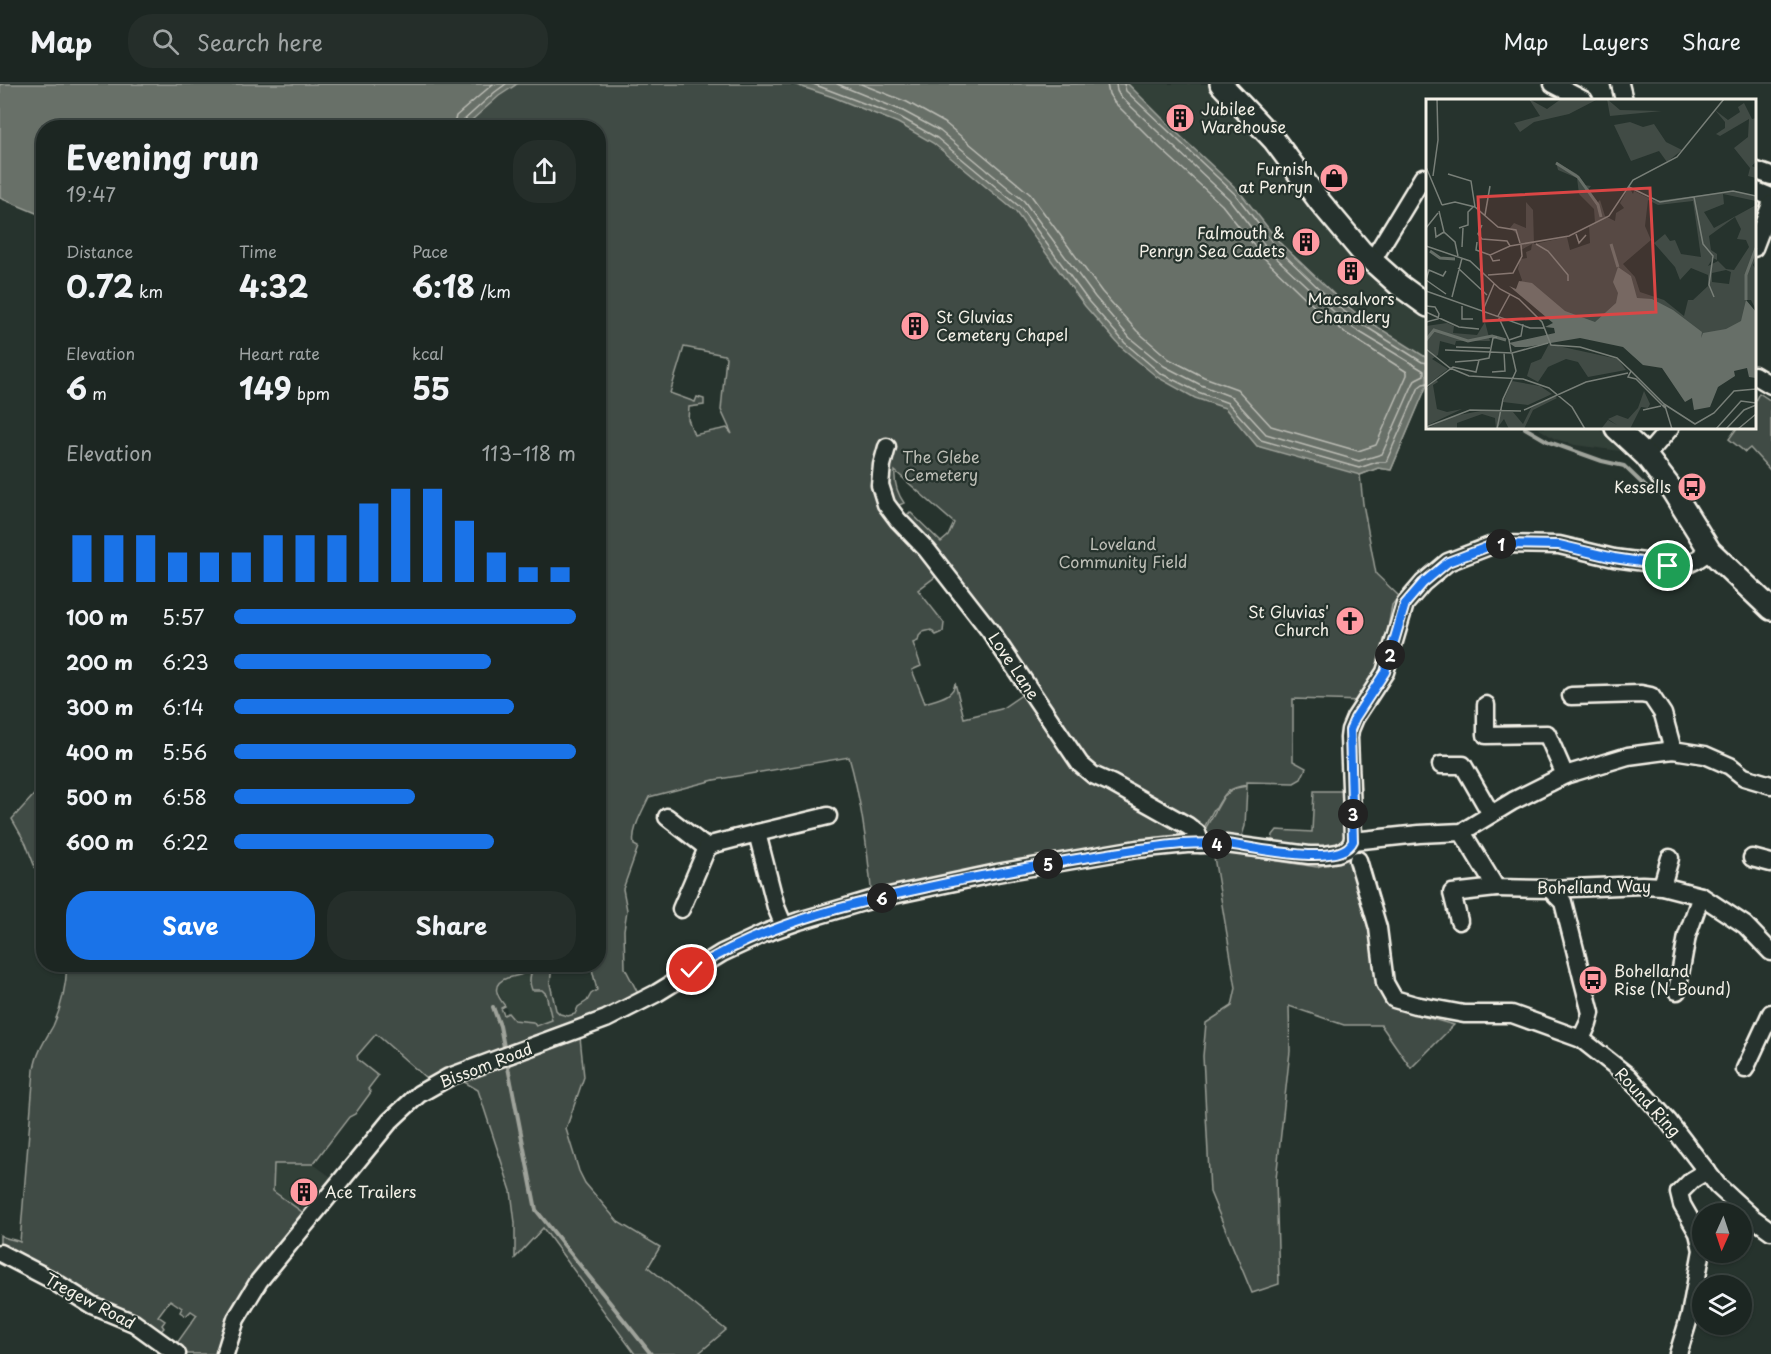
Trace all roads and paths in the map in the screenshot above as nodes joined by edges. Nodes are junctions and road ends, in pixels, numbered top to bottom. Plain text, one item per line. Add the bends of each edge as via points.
1 (1221, 84) edge
2 (1553, 84) edge
3 (1620, 84) edge
4 (1582, 99) edge
5 (1624, 99) edge
6 (1756, 170) edge
7 (1771, 176) edge
8 (1423, 177) dead end
9 (1756, 190) edge
10 (1771, 197) edge
11 (1771, 204) edge
12 (1756, 245) edge
13 (1372, 261) junction
14 (1426, 305) edge
15 (1756, 376) edge
16 (1771, 385) edge
17 (1617, 429) edge
18 (1669, 429) edge
19 (887, 447) dead end
20 (1646, 456) junction
21 (1716, 557) junction
22 (1771, 609) edge
23 (1571, 696) dead end
24 (1486, 705) dead end
25 (1673, 750) junction
26 (1441, 765) dead end
27 (1565, 775) junction
28 (1771, 785) edge
29 (1491, 814) junction
30 (828, 816) dead end
31 (667, 818) dead end
32 (1462, 832) junction
33 (757, 833) junction
34 (1353, 841) junction
35 (1201, 843) junction
36 (707, 848) junction
37 (1670, 858) dead end
38 (1752, 858) dead end
39 (1358, 860) dead end
40 (1771, 863) edge
41 (1662, 886) junction
42 (1496, 888) junction
43 (1550, 889) junction
44 (1701, 896) junction
45 (681, 909) dead end
46 (1459, 921) dead end
47 (784, 926) junction
48 (1771, 952) edge
49 (1677, 991) dead end
50 (1771, 1013) edge
51 (1581, 1039) junction
52 (1745, 1069) dead end
53 (1707, 1171) junction
54 (1771, 1231) edge
55 (0, 1253) edge
56 (177, 1354) edge
57 (225, 1354) edge
58 (1678, 1354) edge

1 - 13 main road via 1274,140 1320,202
2 - 4 street
3 - 5 street
6 - 7 street
8 - 13 street
9 - 10 street
11 - 12 street
13 - 14 main road
15 - 16 street
17 - 20 main road
18 - 20 street
19 - 35 street, Love Lane via 880,485 886,504 990,631 1080,764 1093,775 1188,826
20 - 21 main road
21 - 22 main road
21 - 34 street via 1682,567 1614,558 1559,545 1495,544 1448,562 1405,604 1385,672 1350,730
23 - 25 street via 1651,696 1663,714
24 - 27 street via 1486,735 1546,734
25 - 27 street via 1628,756
25 - 28 street via 1705,755 1744,777
26 - 29 street via 1463,765
27 - 29 street
29 - 32 street
30 - 33 street
31 - 36 street
32 - 34 street
32 - 42 street
33 - 36 street
33 - 47 street
34 - 35 street, Bissom Road via 1344,851 1325,855
35 - 47 street, Bissom Road via 1137,849 997,873 870,900
36 - 45 street
37 - 41 street
38 - 40 street
39 - 51 street, Round Ring via 1378,928 1385,983 1395,999 1464,1014 1512,1014
41 - 43 street, Bohelland Way
41 - 44 street, Bohelland Way
42 - 43 street, Bohelland Way
42 - 46 street, Bohelland Way via 1452,893
43 - 51 street via 1563,902 1591,1013
44 - 48 street, Bohelland Way via 1745,925
44 - 49 street via 1687,936
47 - 57 street, Bissom Road via 722,953 617,1014 461,1072 412,1100 390,1121 259,1281 236,1319
50 - 52 street
51 - 53 street, Round Ring via 1629,1076
53 - 54 street, Round Ring via 1718,1186
53 - 58 street via 1679,1193 1702,1250
55 - 56 street, Tregew Road via 93,1306 134,1323

